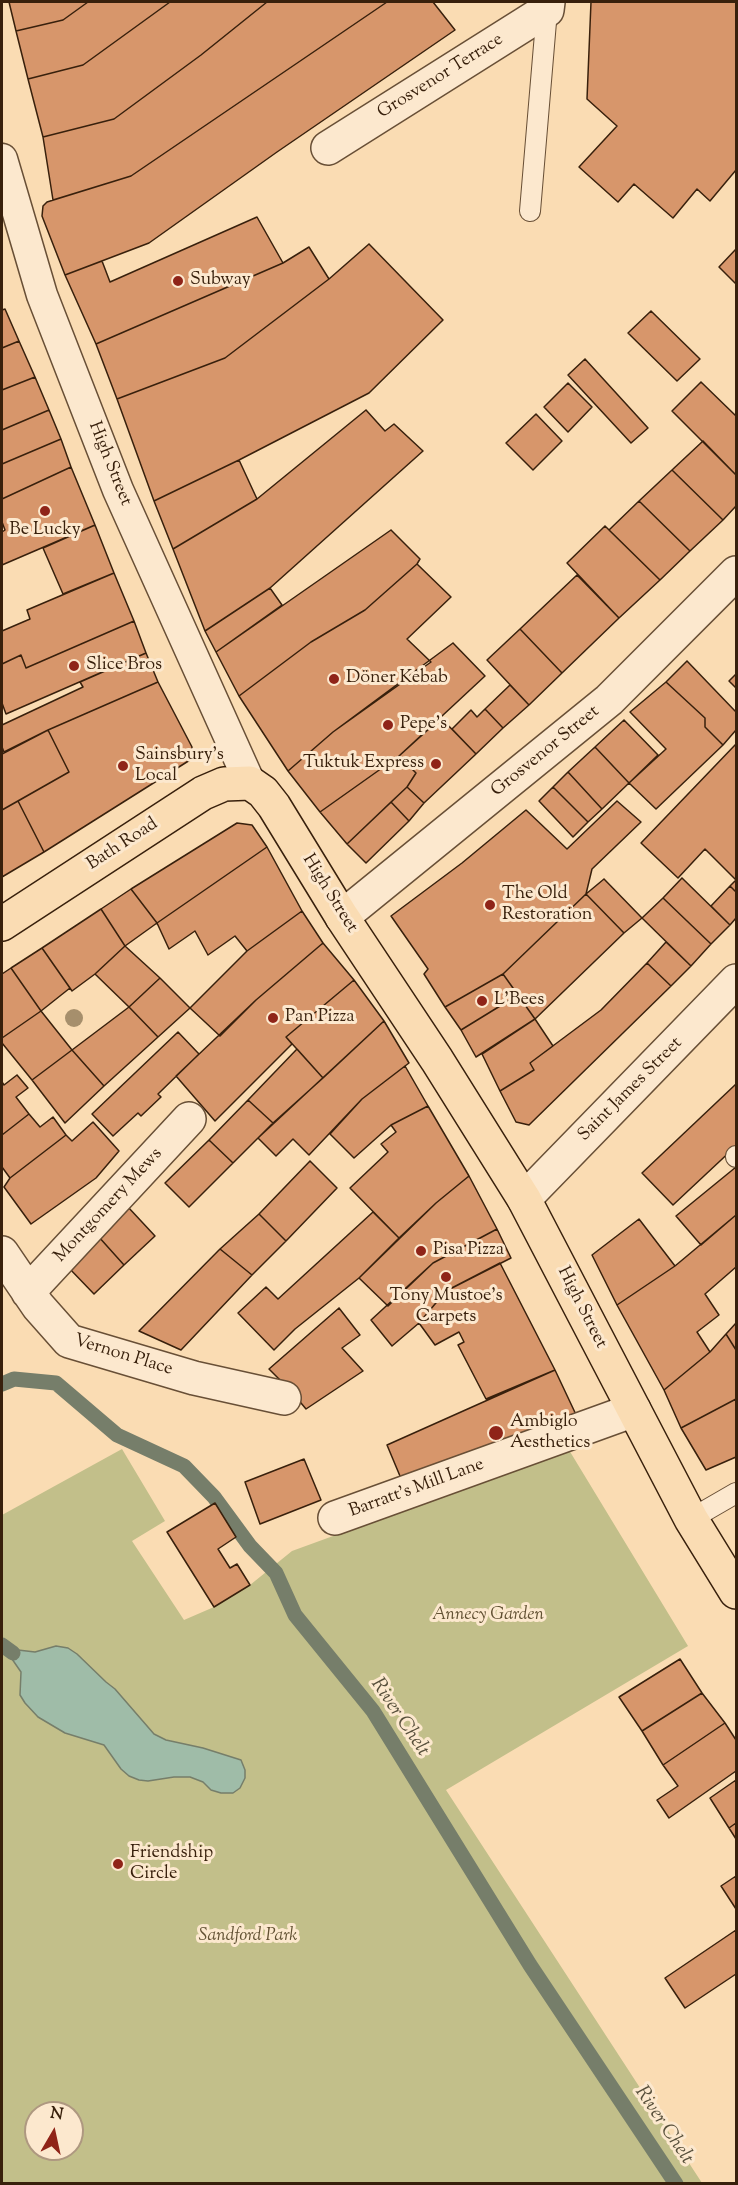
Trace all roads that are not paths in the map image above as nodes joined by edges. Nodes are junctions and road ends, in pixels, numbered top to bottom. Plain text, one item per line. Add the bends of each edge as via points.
1 (548, 6) edge
2 (328, 148) dead end
3 (2, 159) edge
4 (530, 211) dead end
5 (736, 573) edge
6 (250, 783) junction
7 (342, 917) junction
8 (2, 924) edge
9 (736, 981) edge
10 (189, 1119) dead end
11 (524, 1198) junction
12 (2, 1253) edge
13 (28, 1292) junction
14 (284, 1398) dead end
15 (634, 1410) junction
16 (736, 1493) edge
17 (335, 1518) dead end
18 (691, 1519) junction
19 (736, 1592) edge

1 - 2 street, Grosvenor Terrace
1 - 4 lane
3 - 6 street, High Street via 42,295 118,490
5 - 7 street, Grosvenor Street via 609,700
6 - 7 main road, High Street via 274,806
6 - 8 main road, Bath Road via 224,784 203,793
7 - 11 main road, High Street
9 - 11 street, Saint James Street
10 - 13 street, Montgomery Mews
11 - 15 main road, High Street
12 - 13 street, Vernon Place
13 - 14 street, Vernon Place via 69,1341 194,1378
15 - 17 street, Barratt's Mill Lane
15 - 18 main road, High Street
16 - 18 lane
18 - 19 main road, High Street

